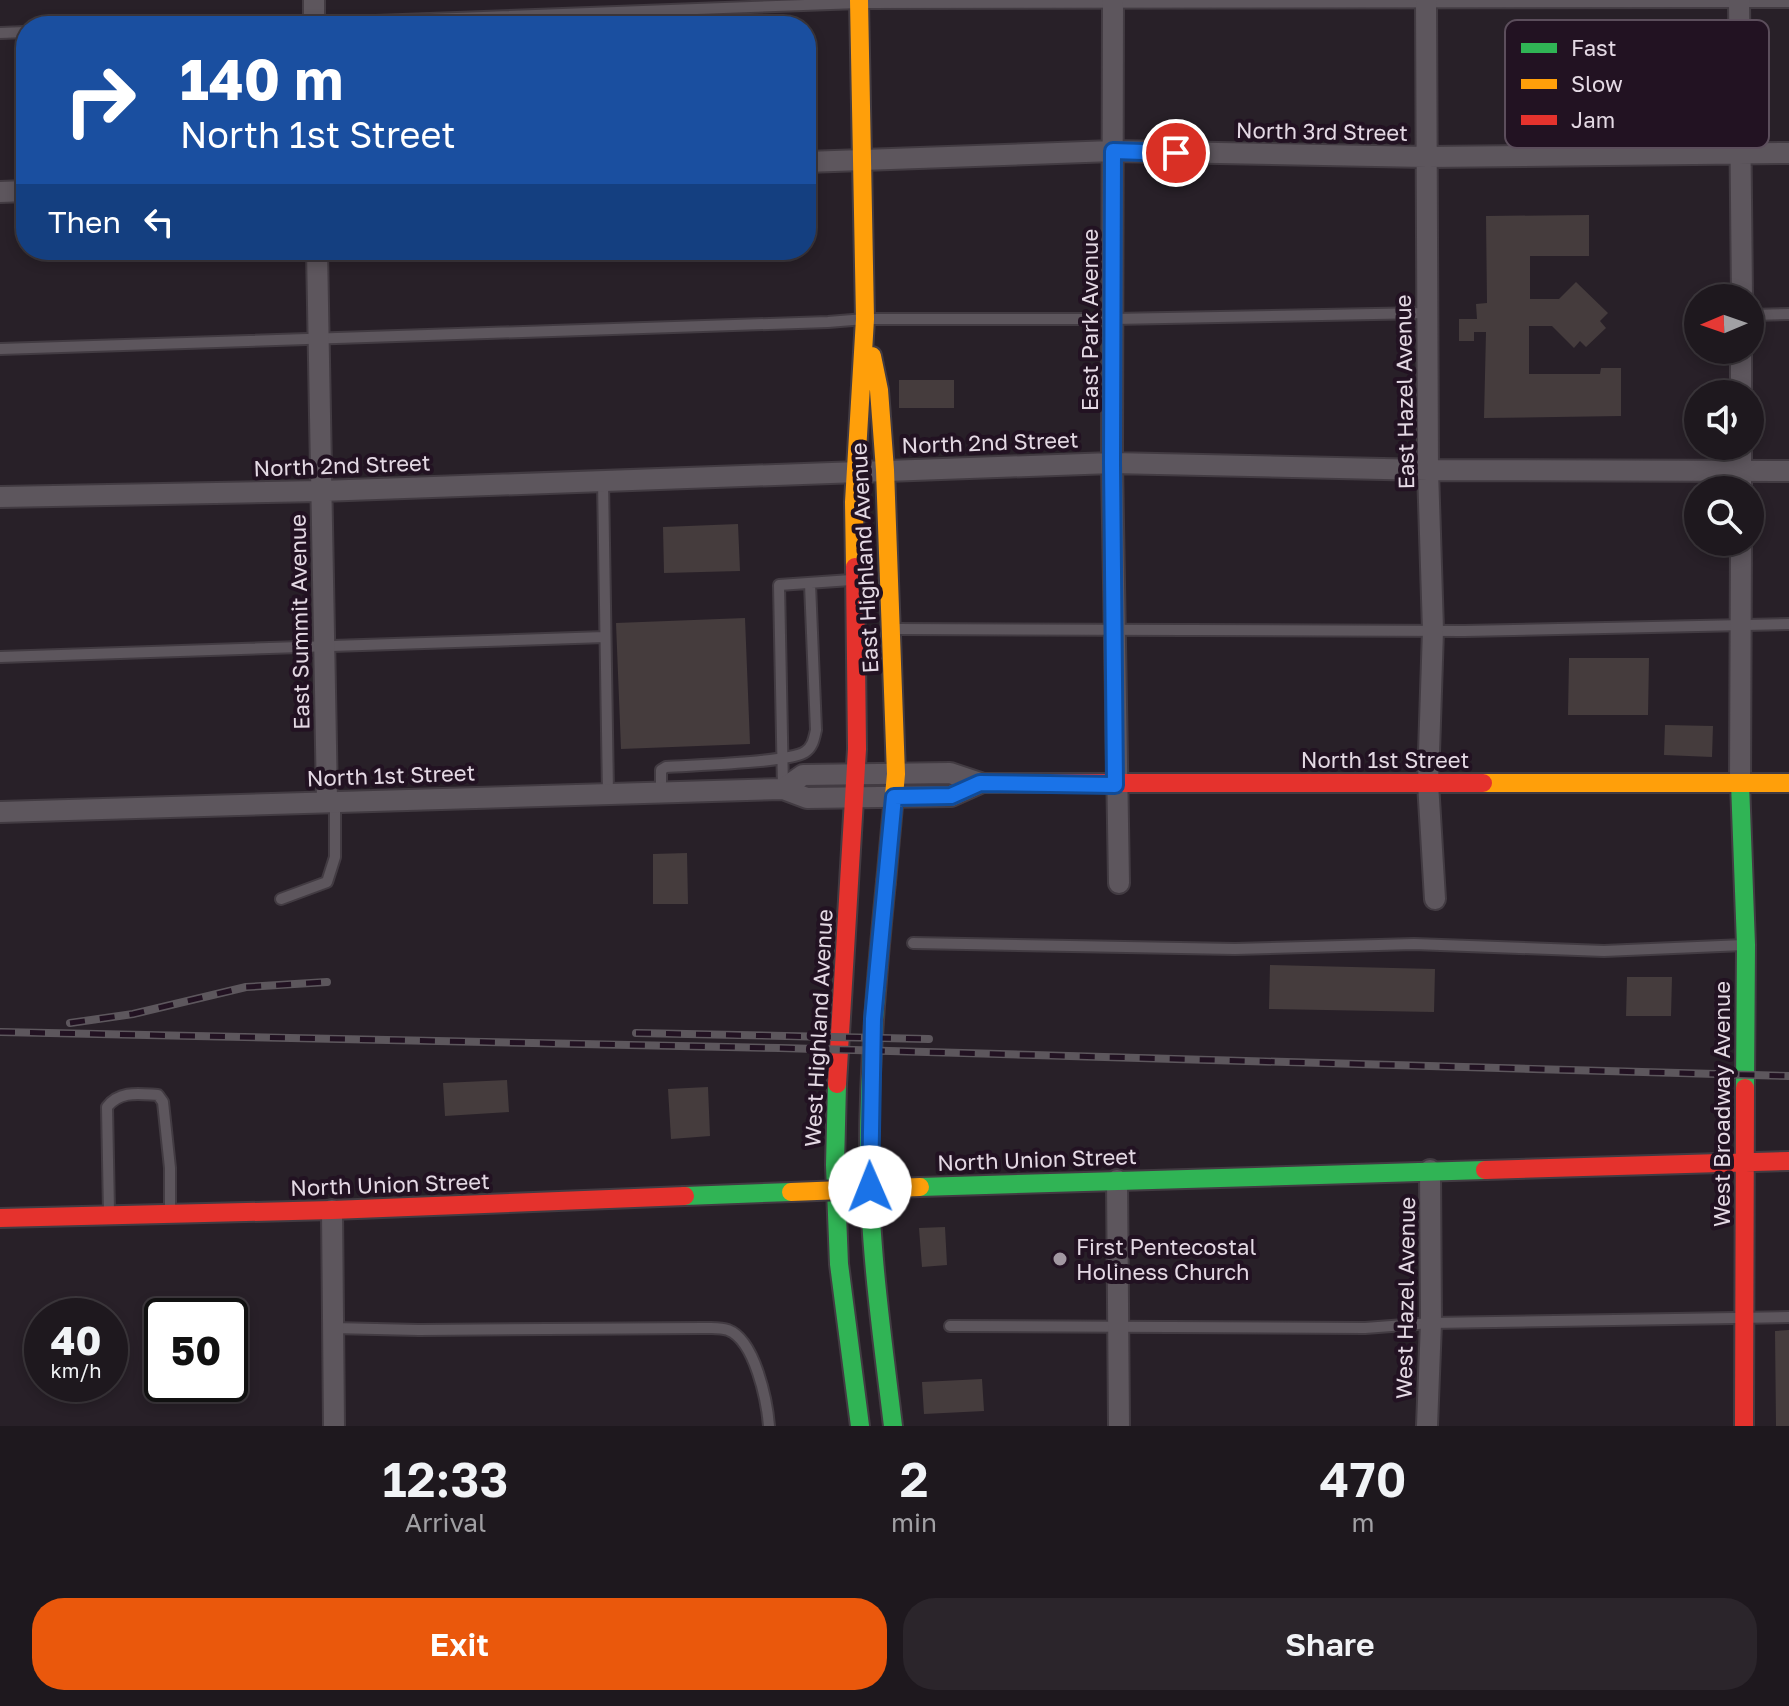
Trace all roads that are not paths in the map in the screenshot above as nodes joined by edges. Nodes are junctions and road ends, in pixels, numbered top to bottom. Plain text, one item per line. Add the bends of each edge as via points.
1 (1113, 1) edge
2 (1426, 1) edge
3 (859, 2) edge
4 (1739, 2) edge
5 (1789, 2) edge
6 (527, 16) edge
7 (1741, 148) edge
8 (1113, 151) junction
9 (1741, 153) junction
10 (1789, 153) edge
11 (1427, 157) junction
12 (860, 160) junction
13 (816, 162) edge
14 (317, 260) edge
15 (1742, 284) edge
16 (1427, 313) junction
17 (1789, 314) edge
18 (1764, 315) edge
19 (865, 319) junction
20 (1113, 319) junction
21 (319, 339) junction
22 (0, 349) edge
23 (1112, 463) junction
24 (885, 470) junction
25 (1428, 470) junction
26 (854, 471) junction
27 (1789, 471) edge
28 (1764, 476) edge
29 (1684, 479) edge
30 (603, 480) junction
31 (321, 491) junction
32 (0, 497) edge
33 (1741, 556) edge
34 (853, 580) junction
35 (810, 584) junction
36 (1789, 624) edge
37 (1743, 625) junction
38 (892, 629) junction
39 (1114, 630) junction
40 (1433, 630) junction
41 (605, 637) junction
42 (324, 647) junction
43 (0, 657) edge
44 (782, 757) junction
45 (856, 774) junction
46 (896, 774) junction
47 (980, 783) junction
48 (1428, 783) junction
49 (1740, 783) junction
50 (1789, 783) edge
51 (1115, 785) junction
52 (783, 789) junction
53 (661, 792) junction
54 (608, 793) junction
55 (856, 797) junction
56 (894, 797) junction
57 (331, 800) junction
58 (0, 812) edge
59 (1119, 883) dead end
60 (281, 899) dead end
61 (1435, 899) dead end
62 (913, 943) dead end
63 (1746, 945) junction
64 (1745, 1161) junction
65 (1789, 1161) edge
66 (1430, 1170) junction
67 (1117, 1180) junction
68 (332, 1210) junction
69 (170, 1214) junction
70 (109, 1216) junction
71 (0, 1218) edge
72 (1745, 1315) junction
73 (1789, 1317) edge
74 (1431, 1323) junction
75 (950, 1326) dead end
76 (1118, 1327) junction
77 (333, 1328) junction
78 (334, 1426) edge
79 (769, 1426) edge
80 (860, 1426) edge
81 (893, 1426) edge
82 (1119, 1426) edge
83 (1427, 1426) edge
84 (1744, 1426) edge

1 - 2 lane
1 - 3 lane
1 - 8 street, East Park Avenue
2 - 4 lane
2 - 11 street, East Hazel Avenue
3 - 6 lane
3 - 12 main road, East Highland Avenue
4 - 5 lane
7 - 9 street
8 - 11 street, North 3rd Street
8 - 12 street, North 3rd Street
8 - 20 street, East Park Avenue
9 - 10 street, North 3rd Street
9 - 11 street, North 3rd Street
9 - 15 street
11 - 16 street, East Hazel Avenue
12 - 13 street, North 3rd Street
12 - 19 main road, East Highland Avenue
14 - 21 street, East Summit Avenue
16 - 20 lane
16 - 25 street, East Hazel Avenue
17 - 18 lane
19 - 20 lane
19 - 21 lane
19 - 24 main road, East Highland Avenue via 879,390
19 - 26 main road, East Highland Avenue
20 - 23 street, East Park Avenue
21 - 22 lane
21 - 31 street, East Summit Avenue
23 - 24 street, North 2nd Street
23 - 25 street, North 2nd Street
23 - 39 street, East Park Avenue
24 - 26 street, North 2nd Street
24 - 38 main road, East Highland Avenue
25 - 29 street, North 2nd Street
25 - 40 street, East Hazel Avenue
26 - 30 street, North 2nd Street
26 - 34 main road, East Highland Avenue
27 - 28 street, North 2nd Street
30 - 31 street, North 2nd Street
30 - 41 lane
31 - 32 street, North 2nd Street
31 - 42 street, East Summit Avenue
33 - 37 street
34 - 35 lane
34 - 45 main road, East Highland Avenue
35 - 44 lane via 814,739 803,754
35 - 44 lane via 779,585
36 - 37 lane
37 - 40 lane
37 - 49 street
38 - 39 lane
38 - 46 main road, East Highland Avenue
39 - 40 lane
39 - 51 street, East Park Avenue
40 - 48 street, East Hazel Avenue
41 - 42 lane
41 - 54 lane
42 - 43 lane
42 - 57 street, East Summit Avenue
44 - 52 lane
44 - 53 lane via 666,767 661,770
45 - 46 street, North 1st Street
45 - 52 street, North 1st Street via 803,775
45 - 55 main road, West Highland Avenue
46 - 47 street, North 1st Street via 950,773
46 - 56 main road, East Highland Avenue
47 - 51 main road, North 1st Street
47 - 56 street, North 1st Street via 951,796
48 - 49 main road, North 1st Street
48 - 51 main road, North 1st Street
48 - 61 street
49 - 50 main road, North 1st Street
49 - 63 main road, West Broadway Avenue
51 - 59 street, East Park Avenue
52 - 53 street, North 1st Street
52 - 55 street, North 1st Street via 807,798
53 - 54 street, North 1st Street
54 - 57 street, North 1st Street
55 - 56 street, North 1st Street
55 - 80 main road, West Highland Avenue via 835,1165 839,1264
56 - 81 main road via 873,1019 869,1155 874,1272
57 - 58 street, North 1st Street
57 - 60 lane via 335,857 327,882
62 - 63 lane via 1235,949 1414,944 1604,951
63 - 64 main road, West Broadway Avenue
64 - 65 main road, North Union Street
64 - 66 main road, North Union Street
64 - 72 main road, West Broadway Avenue
66 - 67 main road, North Union Street
66 - 74 street, West Hazel Avenue
67 - 68 main road, North Union Street, bridge
67 - 76 street
68 - 69 main road, North Union Street
68 - 77 street
69 - 70 main road, North Union Street
69 - 70 lane via 163,1102 158,1095 132,1094 107,1107
70 - 71 main road, North Union Street
72 - 73 lane
72 - 74 lane
72 - 84 main road, West Broadway Avenue
74 - 76 lane via 1365,1328
74 - 83 street, West Hazel Avenue
75 - 76 lane
76 - 82 street
77 - 78 street
77 - 79 lane via 729,1330 757,1368

